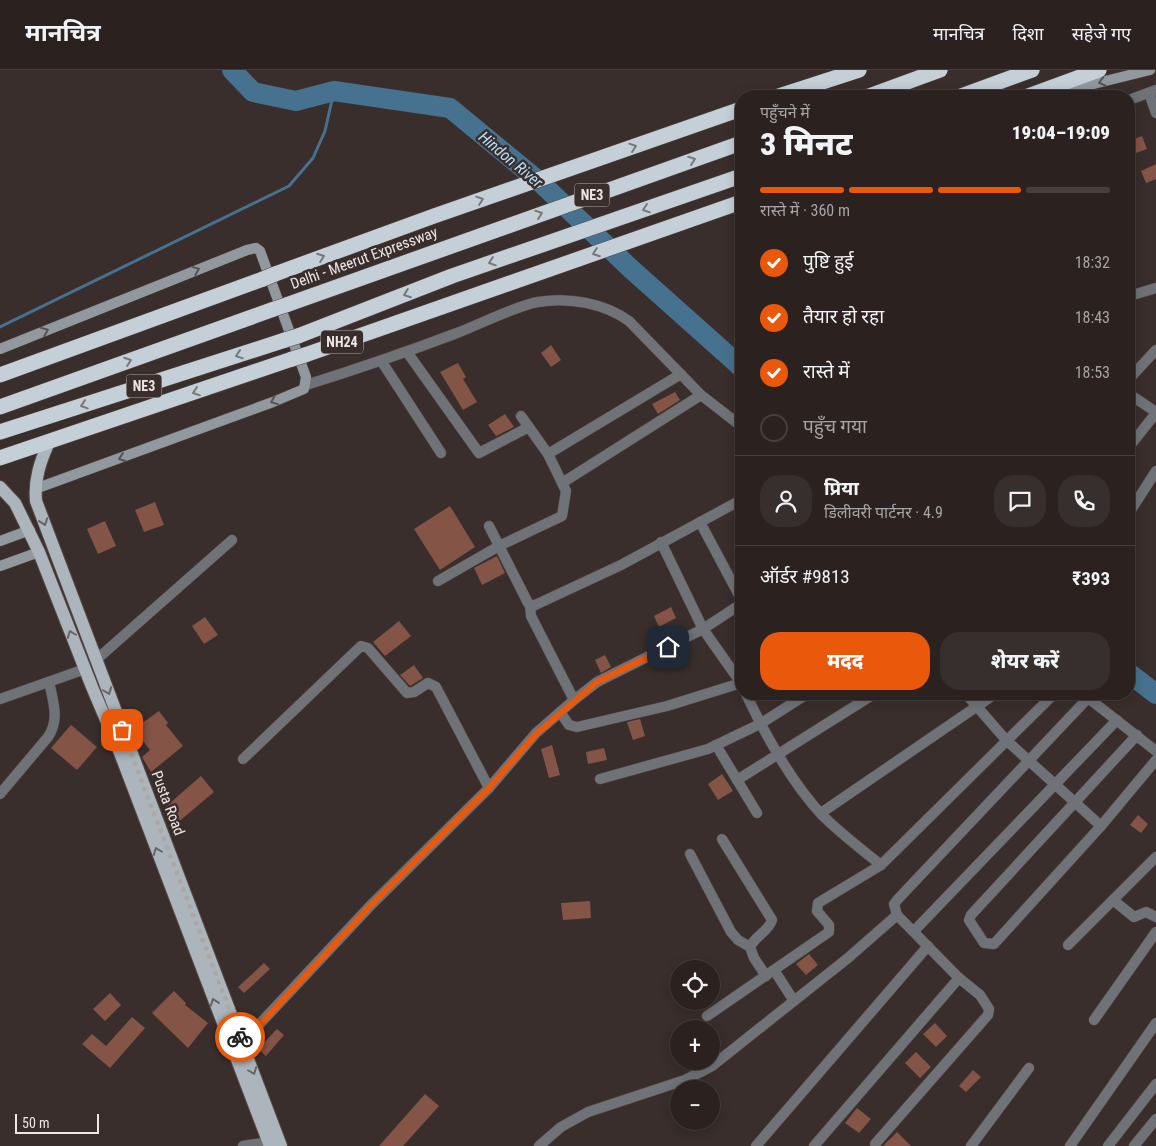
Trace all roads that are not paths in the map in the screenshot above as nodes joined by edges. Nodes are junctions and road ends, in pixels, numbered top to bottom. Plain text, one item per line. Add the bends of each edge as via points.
1 (858, 70) edge
2 (940, 70) edge
3 (1032, 70) edge
4 (1099, 70) edge
5 (1150, 70) edge
6 (797, 90) edge
7 (885, 90) edge
8 (977, 90) edge
9 (1044, 90) edge
10 (1068, 90) edge
11 (1152, 92) edge
12 (1135, 98) edge
13 (735, 111) edge
14 (1156, 113) edge
15 (735, 145) edge
16 (735, 178) edge
17 (735, 204) edge
18 (1156, 288) edge
19 (1135, 294) edge
20 (0, 349) edge
21 (1156, 350) edge
22 (407, 352) junction
23 (382, 362) junction
24 (1135, 373) edge
25 (681, 374) junction
26 (0, 375) edge
27 (306, 385) junction
28 (702, 395) junction
29 (1135, 398) edge
30 (0, 407) edge
31 (1156, 412) edge
32 (521, 416) dead end
33 (735, 421) edge
34 (529, 427) junction
35 (0, 432) edge
36 (1135, 439) edge
37 (49, 442) junction
38 (441, 454) dead end
39 (548, 454) junction
40 (6, 456) edge
41 (1156, 470) edge
42 (562, 483) junction
43 (0, 487) edge
44 (35, 489) junction
45 (735, 503) edge
46 (1135, 503) edge
47 (700, 522) junction
48 (490, 526) dead end
49 (30, 530) junction
50 (232, 540) dead end
51 (0, 541) edge
52 (661, 542) junction
53 (499, 546) junction
54 (39, 552) junction
55 (0, 566) edge
56 (438, 581) dead end
57 (735, 588) edge
58 (530, 605) junction
59 (735, 608) edge
60 (703, 629) junction
61 (96, 660) junction
62 (84, 669) junction
63 (735, 674) edge
64 (49, 682) junction
65 (735, 685) edge
66 (0, 699) edge
67 (574, 700) junction
68 (749, 700) edge
69 (798, 700) edge
70 (865, 700) edge
71 (971, 700) edge
72 (986, 700) edge
73 (1048, 700) edge
74 (1083, 700) edge
75 (1091, 700) edge
76 (976, 707) junction
77 (560, 712) junction
78 (1117, 720) junction
79 (760, 724) junction
80 (1137, 735) junction
81 (1006, 740) junction
82 (716, 746) junction
83 (1156, 752) edge
84 (778, 756) junction
85 (243, 759) dead end
86 (1156, 760) edge
87 (1031, 761) junction
88 (600, 779) dead end
89 (737, 780) junction
90 (1056, 786) junction
91 (489, 788) junction
92 (0, 794) edge
93 (1075, 803) junction
94 (758, 813) dead end
95 (821, 813) junction
96 (1101, 826) junction
97 (722, 839) dead end
98 (690, 854) dead end
99 (1156, 857) edge
100 (881, 864) junction
101 (1114, 900) junction
102 (897, 916) junction
103 (1156, 917) edge
104 (914, 931) junction
105 (1156, 932) edge
106 (1068, 945) dead end
107 (928, 946) junction
108 (750, 947) junction
109 (770, 973) junction
110 (959, 978) junction
111 (794, 1002) junction
112 (707, 1016) dead end
113 (1094, 1020) dead end
114 (1156, 1023) edge
115 (237, 1048) junction
116 (1029, 1068) dead end
117 (1156, 1084) edge
118 (1156, 1119) edge
119 (269, 1144) edge
120 (875, 1144) dead end
121 (242, 1146) edge
122 (281, 1146) edge
123 (540, 1146) edge
124 (756, 1146) edge
125 (814, 1146) edge
126 (971, 1146) edge
127 (1070, 1146) edge
128 (1108, 1146) edge
129 (1134, 1146) edge

1 - 6 highway
2 - 7 highway
3 - 8 highway
4 - 9 highway
5 -> 10 street
11 - 12 street
11 - 14 street
26 -> 13 highway via 434,216
30 -> 15 highway, Delhi - Meerut Expressway / NE3
16 -> 35 highway, NE3 via 452,276 292,338
17 -> 37 highway, NH24
18 - 19 street
20 -> 27 street via 256,248 264,262
21 - 24 street
22 - 23 street
22 - 25 street via 536,302 563,301 603,306 617,312
22 - 34 street via 479,454
23 - 27 street
23 - 38 street
25 - 28 street
25 - 39 street
27 -> 44 street via 273,402
28 - 33 street
28 - 42 street
29 - 31 street
31 - 36 street
32 - 34 street
34 - 39 street
37 - 40 highway, NH24
37 - 44 main road, Pusta Road via 39,465
39 - 42 street
41 - 46 street
42 - 53 street via 566,491 562,516
43 - 49 main road, Pusta Road via 16,503
44 -> 61 main road, Pusta Road via 42,517
45 - 47 street
47 - 52 street
47 - 57 street
48 - 53 street
49 - 51 street
49 - 54 main road, Pusta Road
50 - 61 street
52 - 58 street via 539,605
52 - 60 street
53 - 56 street
53 - 58 street
54 - 55 street
62 -> 54 main road, Pusta Road
58 - 67 street via 532,616
59 - 60 street
60 - 63 street
60 - 67 street via 597,682
61 -> 115 main road, Pusta Road
62 - 64 street
115 -> 62 main road, Pusta Road
64 - 66 street
64 - 92 street via 54,727
65 - 77 street via 668,706 577,727 569,725
67 - 77 street
68 - 79 street
69 - 79 street
70 - 84 street
71 - 76 street
72 - 76 street
73 - 81 street
74 - 87 street
75 - 78 street
76 - 81 street
76 - 95 street
77 - 91 street via 536,734
78 - 80 street
78 - 90 street
79 - 82 street
79 - 84 street
80 - 83 street
80 - 93 street
81 - 87 street
81 - 100 street
82 - 88 street via 680,759
82 - 89 street
84 - 89 street
84 - 95 street
85 - 91 street via 361,646 368,648 407,692 414,692 428,683 436,687
86 - 96 street
87 - 90 street
87 - 102 street via 898,899 894,904
89 - 94 street
90 - 93 street
90 - 104 street
91 - 115 street via 371,905
93 - 96 street
93 - 96 street via 971,915 971,926 984,943 994,944
95 - 100 street
97 - 108 street via 772,920
98 - 108 street via 731,932
99 - 101 street
100 - 109 street via 818,904 817,911 829,925 829,932
101 - 103 street via 1134,917 1146,912
101 - 106 street
102 - 104 street
102 - 111 street
104 - 107 street
105 - 113 street
107 - 110 street
107 - 124 street
108 - 109 street via 754,958
109 - 111 street
109 - 112 street
110 - 120 street via 986,1002 988,1015
110 - 125 street
111 - 123 street via 726,1057 699,1074 588,1112 562,1127
114 - 127 street
115 - 119 main road, Pusta Road
115 -> 122 main road, Pusta Road
116 - 126 street
117 - 128 street
118 - 129 street
119 - 121 street

